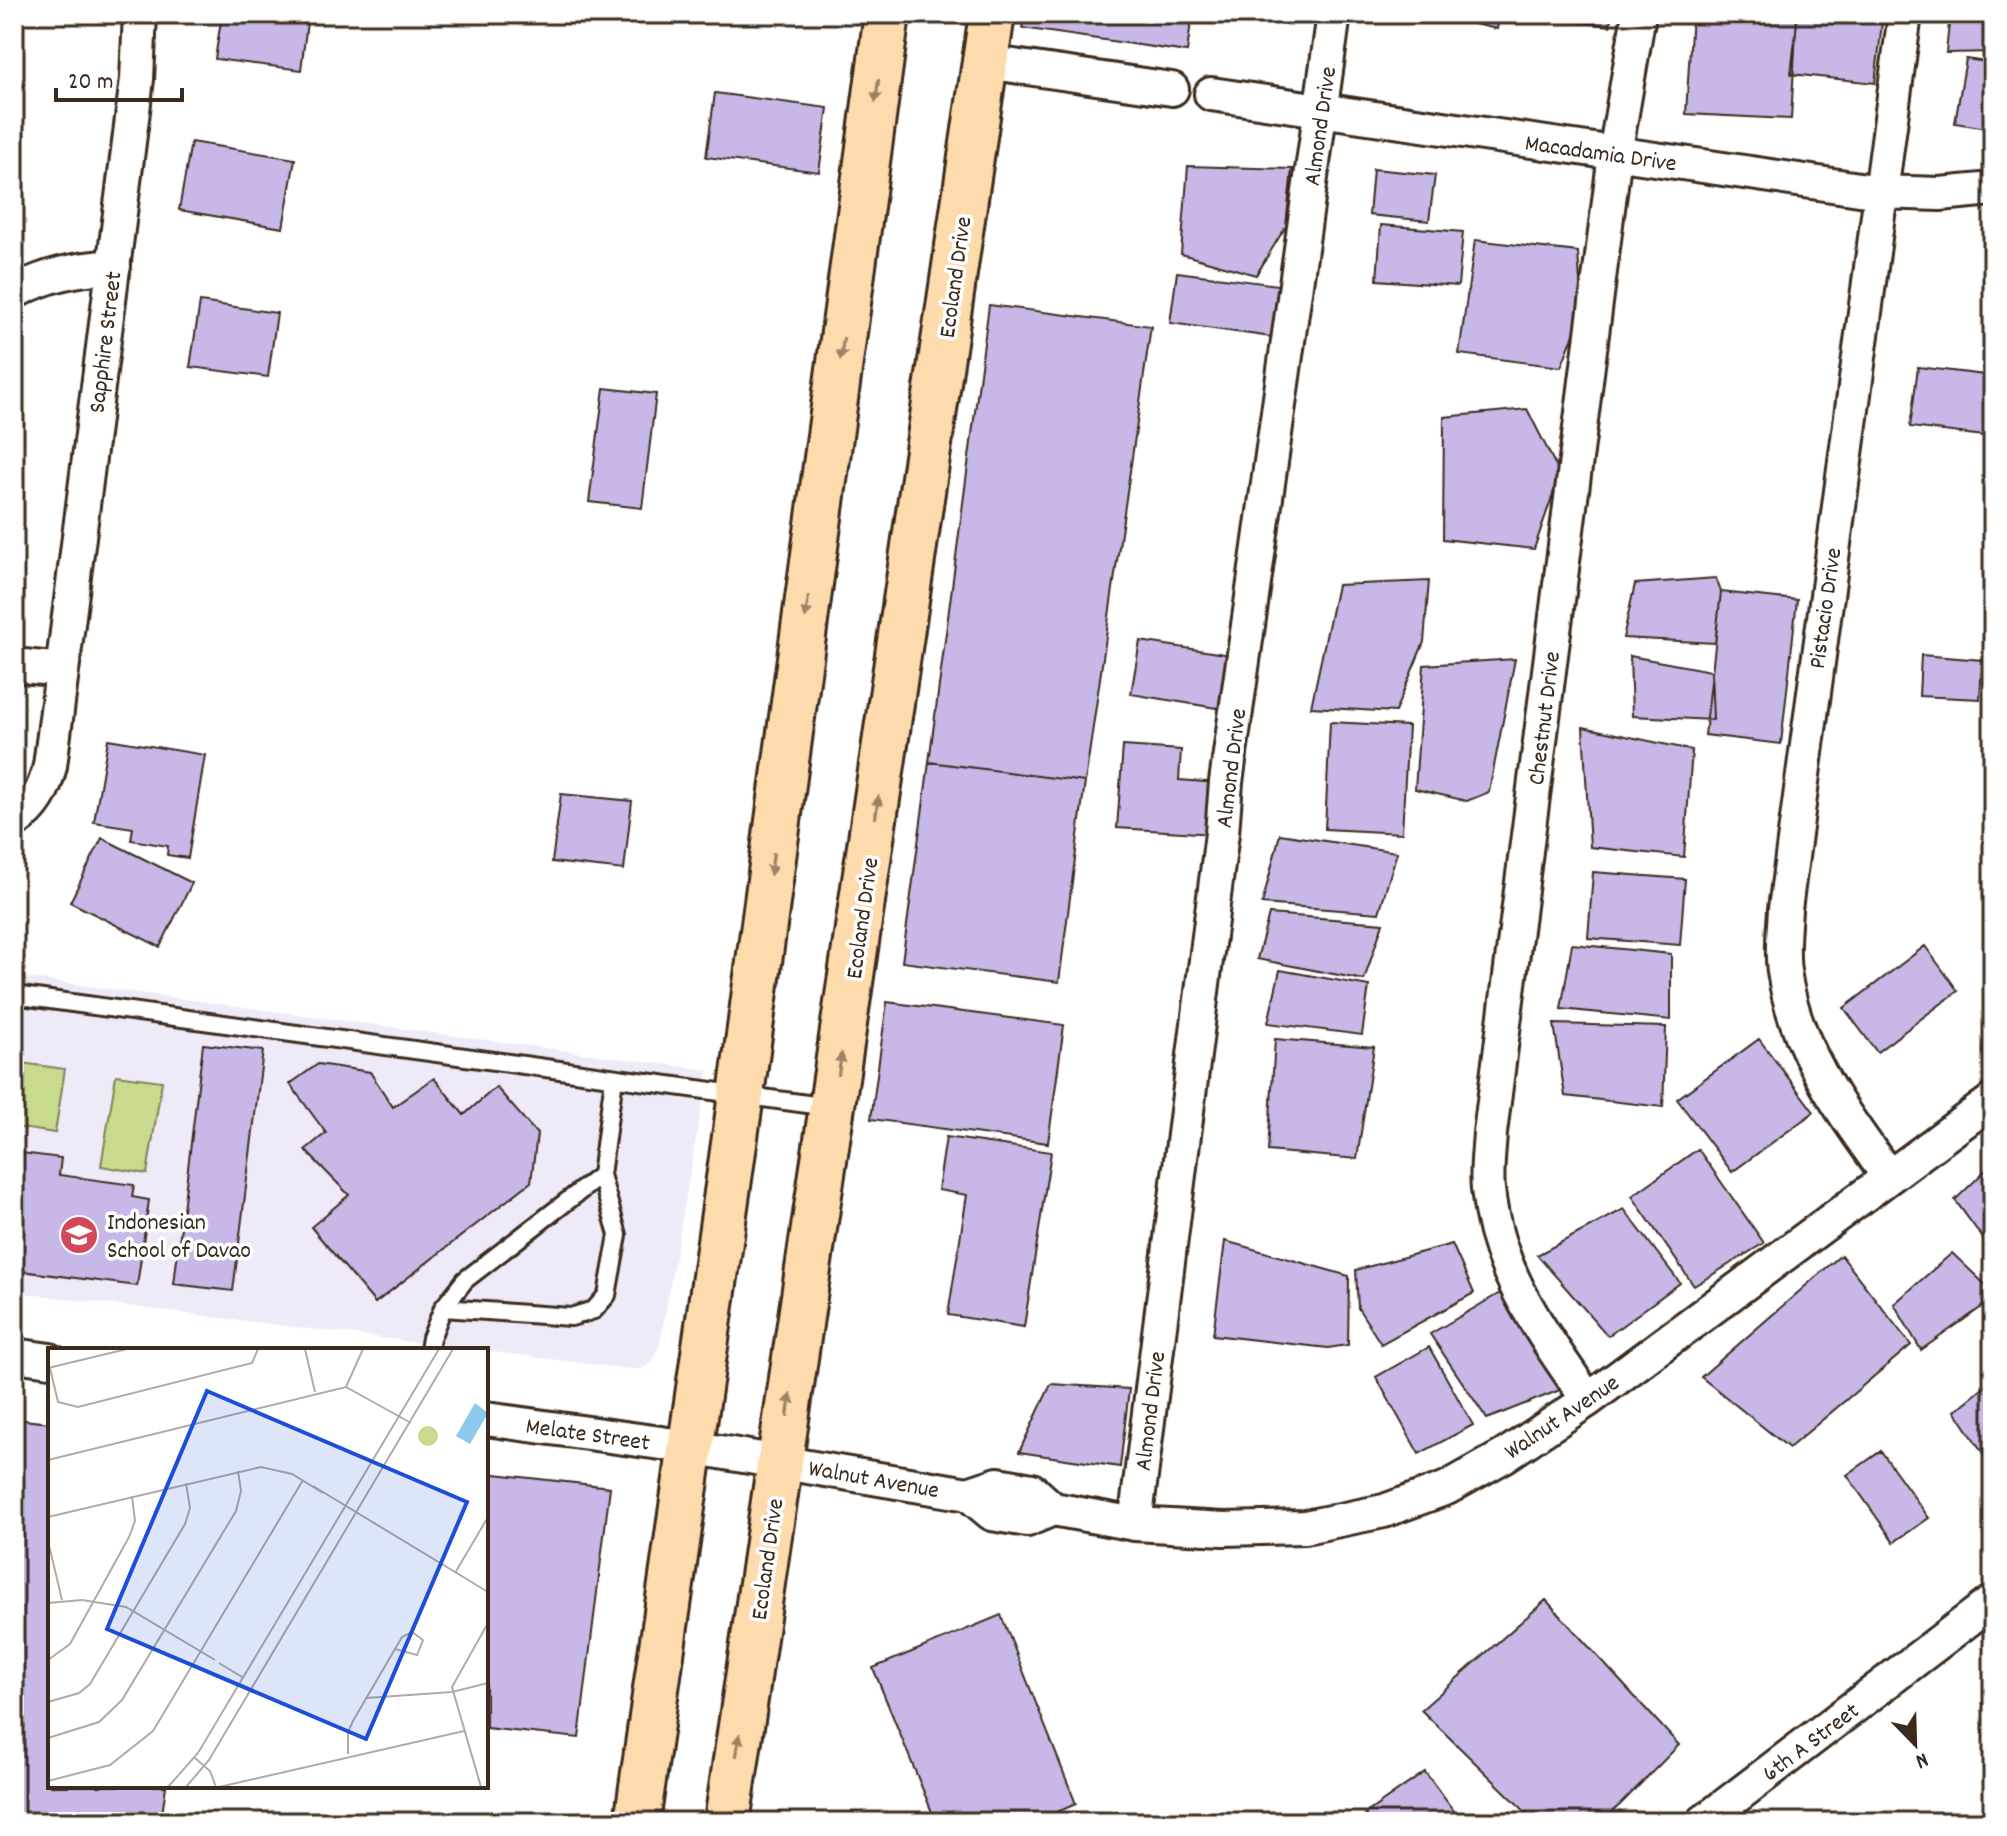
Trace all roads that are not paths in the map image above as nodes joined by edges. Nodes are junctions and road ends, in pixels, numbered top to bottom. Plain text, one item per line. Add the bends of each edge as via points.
1 (140, 14) edge
2 (887, 14) edge
3 (992, 14) edge
4 (1334, 14) edge
5 (1639, 14) edge
6 (1905, 14) edge
7 (986, 62) junction
8 (1172, 89) dead end
9 (1211, 94) dead end
10 (1322, 110) junction
11 (1615, 154) junction
12 (1993, 189) edge
13 (1880, 192) junction
14 (114, 266) junction
15 (14, 292) edge
16 (14, 665) edge
17 (62, 670) junction
18 (14, 822) edge
19 (14, 995) edge
20 (614, 1078) junction
21 (741, 1095) junction
22 (1993, 1100) edge
23 (833, 1107) junction
24 (601, 1175) junction
25 (1889, 1177) junction
26 (443, 1308) junction
27 (430, 1348) edge
28 (14, 1355) edge
29 (48, 1360) edge
30 (1588, 1400) junction
31 (488, 1419) edge
32 (690, 1447) junction
33 (781, 1462) junction
34 (1135, 1524) junction
35 (1993, 1601) edge
36 (637, 1822) edge
37 (727, 1822) edge
38 (1703, 1822) edge

1 - 14 street, Sapphire Street
2 -> 21 main road
3 - 7 main road, Ecoland Drive
4 - 10 street, Almond Drive
5 - 11 street, Chestnut Drive
6 - 13 street, Pistacio Drive
7 - 8 street
23 -> 7 main road, Ecoland Drive
9 - 10 street, Macadamia Drive
10 - 11 street, Macadamia Drive
10 - 34 street, Almond Drive via 1226,782
11 - 13 street, Macadamia Drive
11 - 30 street, Chestnut Drive via 1487,1186 1510,1278
12 - 13 street, Macadamia Drive
13 - 25 street, Pistacio Drive via 1785,909 1783,968 1795,1022 1815,1063
14 - 15 street via 73,269
14 - 17 street, Sapphire Street
16 - 17 street
17 - 18 street, Sapphire Street via 45,789
19 - 20 lane
20 - 21 lane
20 - 24 lane
21 - 23 lane
21 - 32 main road
22 - 25 street, Walnut Avenue
33 -> 23 main road, Ecoland Drive
24 - 26 lane via 465,1280
24 - 26 lane via 618,1235 607,1295 594,1310 571,1317
25 - 30 street, Walnut Avenue
26 - 27 lane
28 - 29 street
30 - 34 street, Walnut Avenue via 1447,1488 1384,1511 1305,1527
31 - 32 street, Melate Street
32 - 33 street, Melate Street
32 - 36 main road
33 - 34 street, Walnut Avenue via 968,1494 998,1484 1032,1490 1053,1509
37 -> 33 main road, Ecoland Drive
35 - 38 street, 6th A Street

